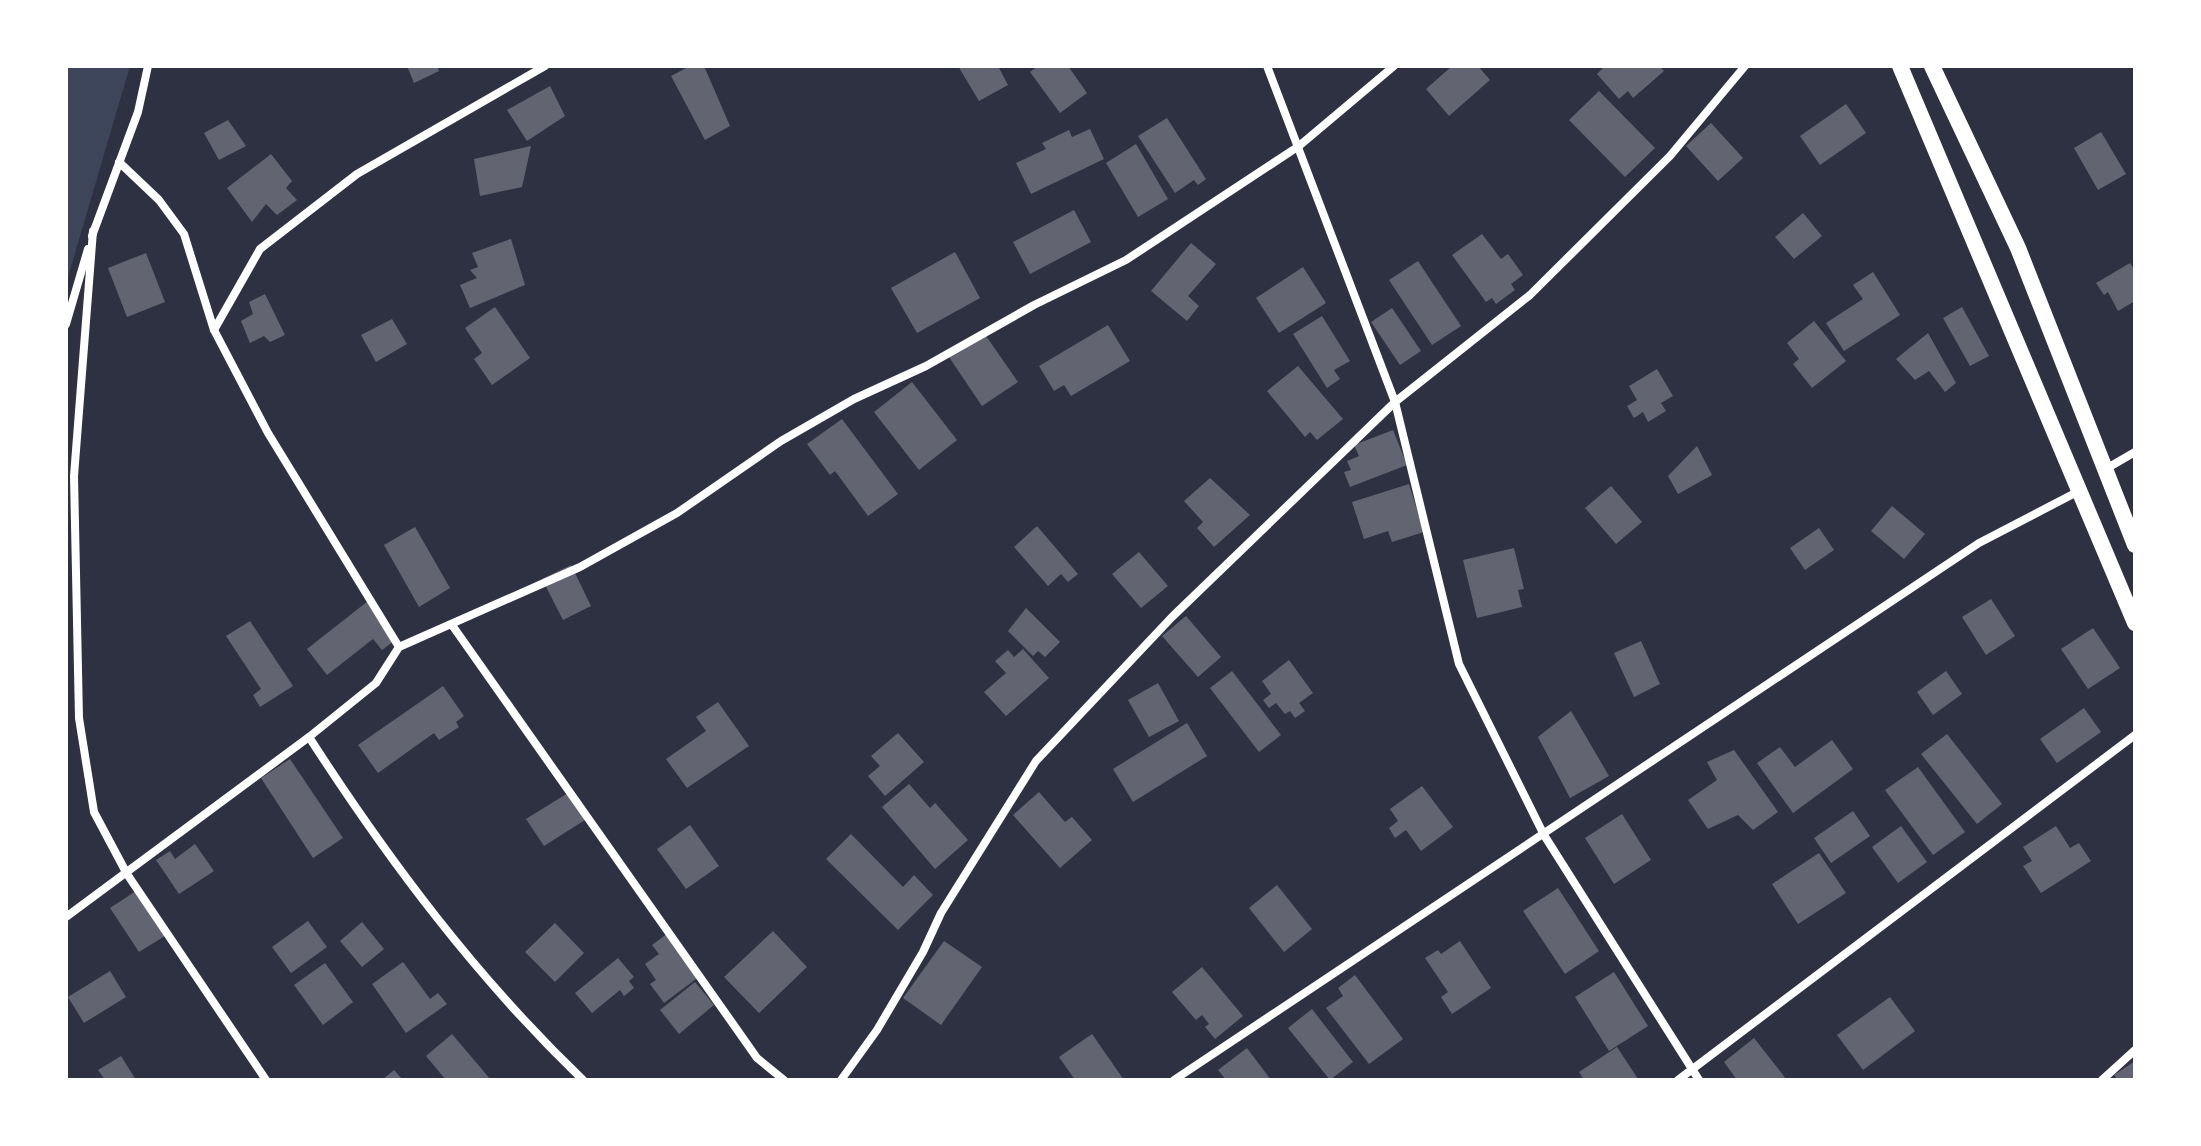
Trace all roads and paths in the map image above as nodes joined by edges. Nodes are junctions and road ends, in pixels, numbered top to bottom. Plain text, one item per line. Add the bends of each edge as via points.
1 (148, 66) edge
2 (545, 66) edge
3 (1267, 66) edge
4 (1394, 66) edge
5 (1745, 66) edge
6 (1900, 66) edge
7 (1932, 66) edge
8 (1299, 146) junction
9 (119, 162) junction
10 (93, 231) junction
11 (66, 324) edge
12 (214, 330) junction
13 (1395, 402) junction
14 (2135, 452) edge
15 (2104, 470) junction
16 (2081, 489) junction
17 (2135, 545) edge
18 (2135, 623) edge
19 (452, 625) junction
20 (399, 647) junction
21 (2135, 735) edge
22 (309, 737) junction
23 (1544, 835) junction
24 (127, 874) junction
25 (66, 917) edge
26 (2135, 1050) edge
27 (1691, 1070) junction
28 (266, 1080) edge
29 (583, 1080) edge
30 (784, 1080) edge
31 (841, 1080) edge
32 (1174, 1080) edge
33 (1678, 1080) edge
34 (1699, 1080) edge
35 (2102, 1080) edge

1 - 9 street
2 - 12 street via 357,174 260,249
3 - 8 street
4 - 8 street
5 - 13 street via 1670,156 1530,295
6 - 16 highway
7 - 15 highway via 2018,248
8 - 13 street
8 - 19 street via 1126,260 842,406 677,513 580,567
9 - 10 street
9 - 12 street via 159,200 184,234
10 - 11 street
10 - 24 street via 74,476 79,718 94,812
12 - 20 street via 268,433
13 - 23 street via 1459,664
13 - 31 street via 1172,617 1036,761 941,913 877,1030
14 - 15 street
15 - 17 highway
16 - 18 highway
16 - 23 street via 1979,543
19 - 20 street
19 - 30 street via 757,1058
20 - 22 street via 376,683
21 - 27 street
22 - 24 street
22 - 29 street via 457,946
23 - 27 street
23 - 32 street
24 - 25 street
24 - 28 street
26 - 35 street
27 - 33 street
27 - 34 street

